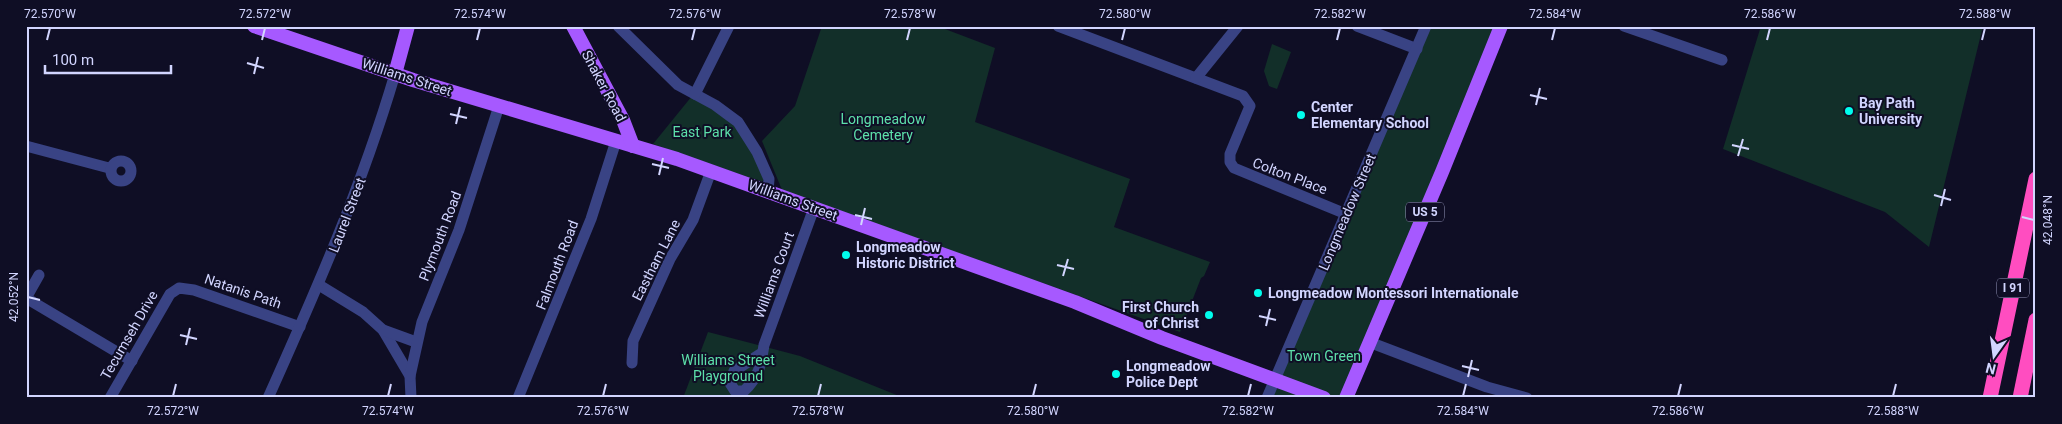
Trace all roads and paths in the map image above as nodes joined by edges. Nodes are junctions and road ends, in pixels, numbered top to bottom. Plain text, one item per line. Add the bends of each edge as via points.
1 (254, 26) edge
2 (408, 26) edge
3 (573, 26) edge
4 (618, 26) edge
5 (730, 26) edge
6 (1058, 26) edge
7 (1238, 26) edge
8 (1358, 26) edge
9 (1426, 26) edge
10 (1501, 26) edge
11 (1624, 26) edge
12 (1417, 48) junction
13 (1722, 60) dead end
14 (395, 74) junction
15 (1196, 78) junction
16 (696, 94) junction
17 (499, 106) junction
18 (616, 141) junction
19 (26, 146) edge
20 (633, 146) junction
21 (109, 168) dead end
22 (711, 171) junction
23 (2036, 179) edge
24 (768, 192) junction
25 (814, 208) junction
26 (1346, 214) junction
27 (39, 275) dead end
28 (319, 285) junction
29 (175, 290) joint
30 (26, 298) edge
31 (2036, 320) edge
32 (300, 327) junction
33 (383, 330) junction
34 (416, 342) junction
35 (1369, 342) junction
36 (762, 353) dead end
37 (132, 361) junction
38 (632, 363) dead end
39 (410, 376) junction
40 (1274, 379) junction
41 (110, 398) edge
42 (268, 398) edge
43 (411, 398) edge
44 (518, 398) edge
45 (1266, 398) edge
46 (1324, 398) edge
47 (1346, 398) edge
48 (1527, 398) edge
49 (1990, 398) edge
50 (2020, 398) edge

1 - 14 main road, Williams Street
2 - 14 main road, Laurel Street
3 - 20 main road, Shaker Road via 623,120
4 - 16 street via 672,80
5 - 16 street
6 - 15 street, Colton Place
7 - 15 street
8 - 12 street
9 - 12 street, Longmeadow Street
10 - 35 main road, US 5
11 - 13 street
12 - 26 street, Longmeadow Street
14 - 17 main road, Williams Street
14 - 28 street, Laurel Street via 361,180
15 - 26 street, Colton Place via 1238,94 1249,102 1248,114 1232,147 1231,165 1239,172
16 - 24 street via 729,114 741,126 769,179
17 - 18 main road, Williams Street
17 - 34 street, Plymouth Road via 460,230
18 - 20 main road, Williams Street
18 - 44 street, Falmouth Road via 591,219
19 - 21 street
20 - 22 main road, Williams Street
22 - 24 main road, Williams Street
22 - 38 street, Eastham Lane via 693,220 670,259 633,340
23 - 49 highway, I 91
24 - 25 main road, Williams Street
25 - 36 street, Williams Court
25 - 40 main road, Williams Street via 1075,302
26 - 40 street, Longmeadow Street
27 - 30 street
28 - 32 street, Laurel Street
28 - 33 street via 363,312
29 - 32 street, Natanis Path via 194,290
29 - 37 street, Tecumseh Drive via 159,311
30 - 37 street
31 - 50 highway
32 - 42 street, Laurel Street
33 - 34 street
33 - 39 street
34 - 39 street, Plymouth Road
35 - 47 main road, US 5
35 - 48 street via 1488,387
37 - 41 street, Tecumseh Drive
39 - 43 street, Plymouth Road
40 - 45 street, Longmeadow Street
40 - 46 main road, Williams Street

